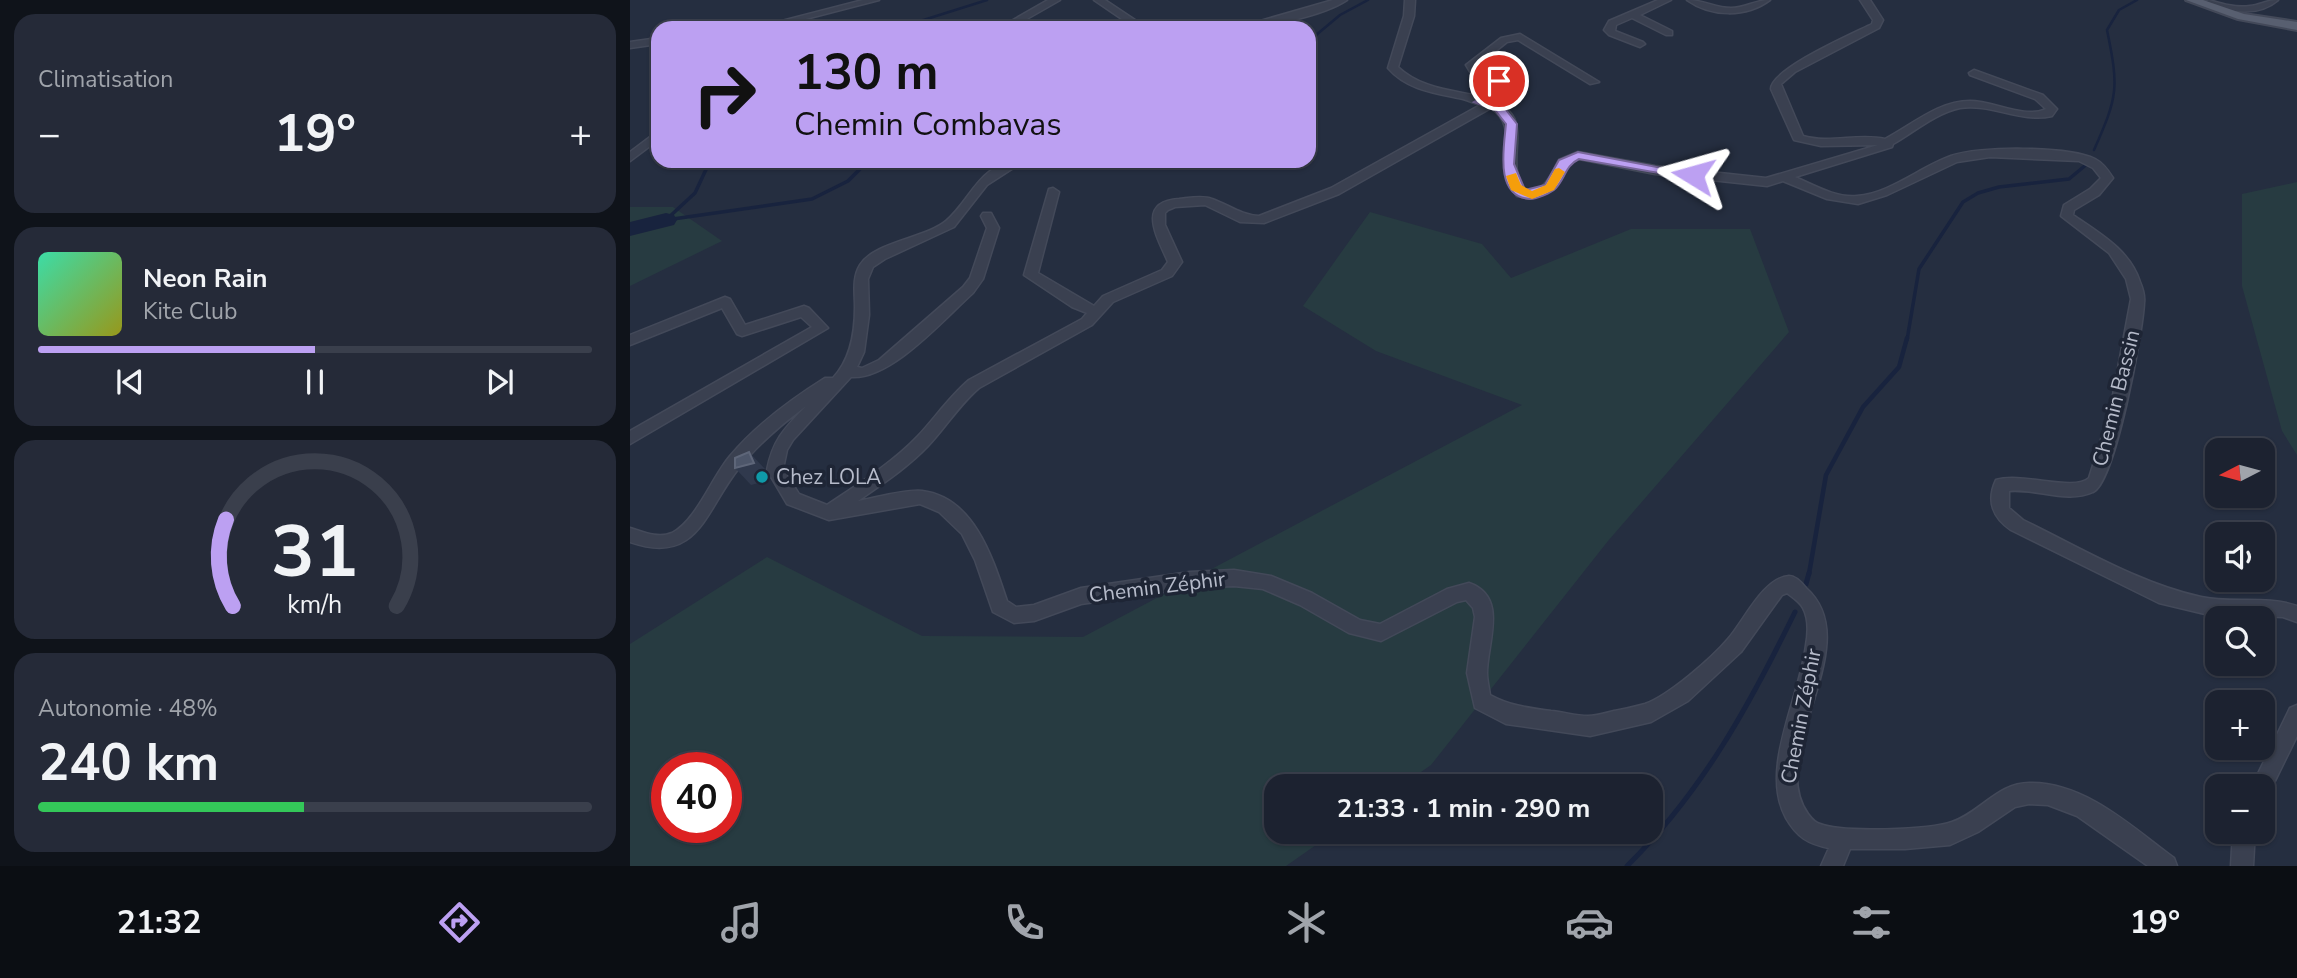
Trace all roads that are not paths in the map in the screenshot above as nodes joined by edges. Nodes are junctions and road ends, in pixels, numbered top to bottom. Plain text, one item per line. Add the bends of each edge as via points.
1 (874, 0) edge
2 (1055, 0) edge
3 (1099, 0) edge
4 (1342, 0) edge
5 (1410, 0) edge
6 (1421, 0) edge
7 (1666, 0) edge
8 (1692, 0) edge
9 (1765, 0) edge
10 (1865, 0) edge
11 (2273, 0) edge
12 (2195, 1) edge
13 (1631, 14) junction
14 (788, 21) edge
15 (1016, 21) edge
16 (1131, 21) edge
17 (1270, 21) edge
18 (1408, 22) junction
19 (2297, 26) edge
20 (1669, 33) dead end
21 (651, 42) edge
22 (1640, 44) dead end
23 (630, 45) edge
24 (1974, 73) dead end
25 (1594, 82) dead end
26 (1485, 103) junction
27 (651, 140) edge
28 (1887, 143) junction
29 (630, 158) edge
30 (1006, 168) edge
31 (1787, 178) junction
32 (1053, 192) dead end
33 (987, 216) dead end
34 (1097, 312) junction
35 (630, 340) edge
36 (848, 372) junction
37 (630, 438) edge
38 (829, 513) junction
39 (630, 535) edge
40 (2297, 614) edge
41 (2297, 715) edge
42 (2268, 774) edge
43 (1843, 840) junction
44 (1832, 866) edge
45 (2166, 866) edge

1 - 14 street
2 - 15 street
3 - 16 street
4 - 17 street
5 - 18 street
6 - 18 street via 1419,19
7 - 13 street
8 - 9 street via 1735,12
10 - 28 street via 1878,20 1876,26 1791,70 1776,83 1776,89 1798,138 1824,145
11 - 12 street via 2244,10
12 - 19 main road via 2242,17
13 - 20 street
13 - 22 street via 1615,20 1609,30
18 - 26 street via 1393,63 1398,76
21 - 23 street
24 - 28 street via 2039,97 2052,109 2048,114 2029,115 1960,105 1927,118
25 - 26 street via 1527,38 1512,37 1471,65 1476,73 1505,84
26 - 31 street via 1507,115 1512,124 1508,164 1521,193 1532,195 1550,187 1563,162 1578,155 1712,178 1767,183
26 - 34 street via 1335,191 1260,220 1244,219 1207,201 1164,207 1159,225 1175,262 1167,273 1108,299
27 - 29 street
28 - 31 street
30 - 36 street via 983,182 950,224 867,265 861,279 857,352
31 - 40 street, Chemin Bassin via 1831,195 1861,200 1974,154 2069,156 2087,159 2104,170 2104,184 2095,195 2068,208 2067,216 2114,250 2133,279 2138,299 2118,411 2096,481 2074,491 2021,483 2002,485 2000,508 2018,525 2159,595 2205,606 2283,609
32 - 34 street via 1031,275
33 - 36 street via 993,228 968,290 884,364 864,373
34 - 38 street via 1087,323 974,384 900,463
35 - 37 street via 725,302 742,331 804,312 821,328
36 - 38 street via 787,436 775,470 793,499
36 - 39 street via 749,444 681,536 648,543
38 - 43 street, Chemin Zéphir via 922,497 945,508 968,529 984,559 999,606 1014,615 1034,613 1081,596 1190,579 1234,578 1265,581 1356,627 1381,633 1452,595 1469,591 1486,610 1477,677 1482,701 1506,714 1590,726 1651,712 1681,694 1734,646 1776,589 1790,584 1805,591 1815,607 1816,622 1814,662 1788,760 1785,790 1798,821 1815,835
41 - 42 street
43 - 44 street
43 - 45 street, Chemin Zéphir via 1950,834 2012,796 2028,793 2071,800

